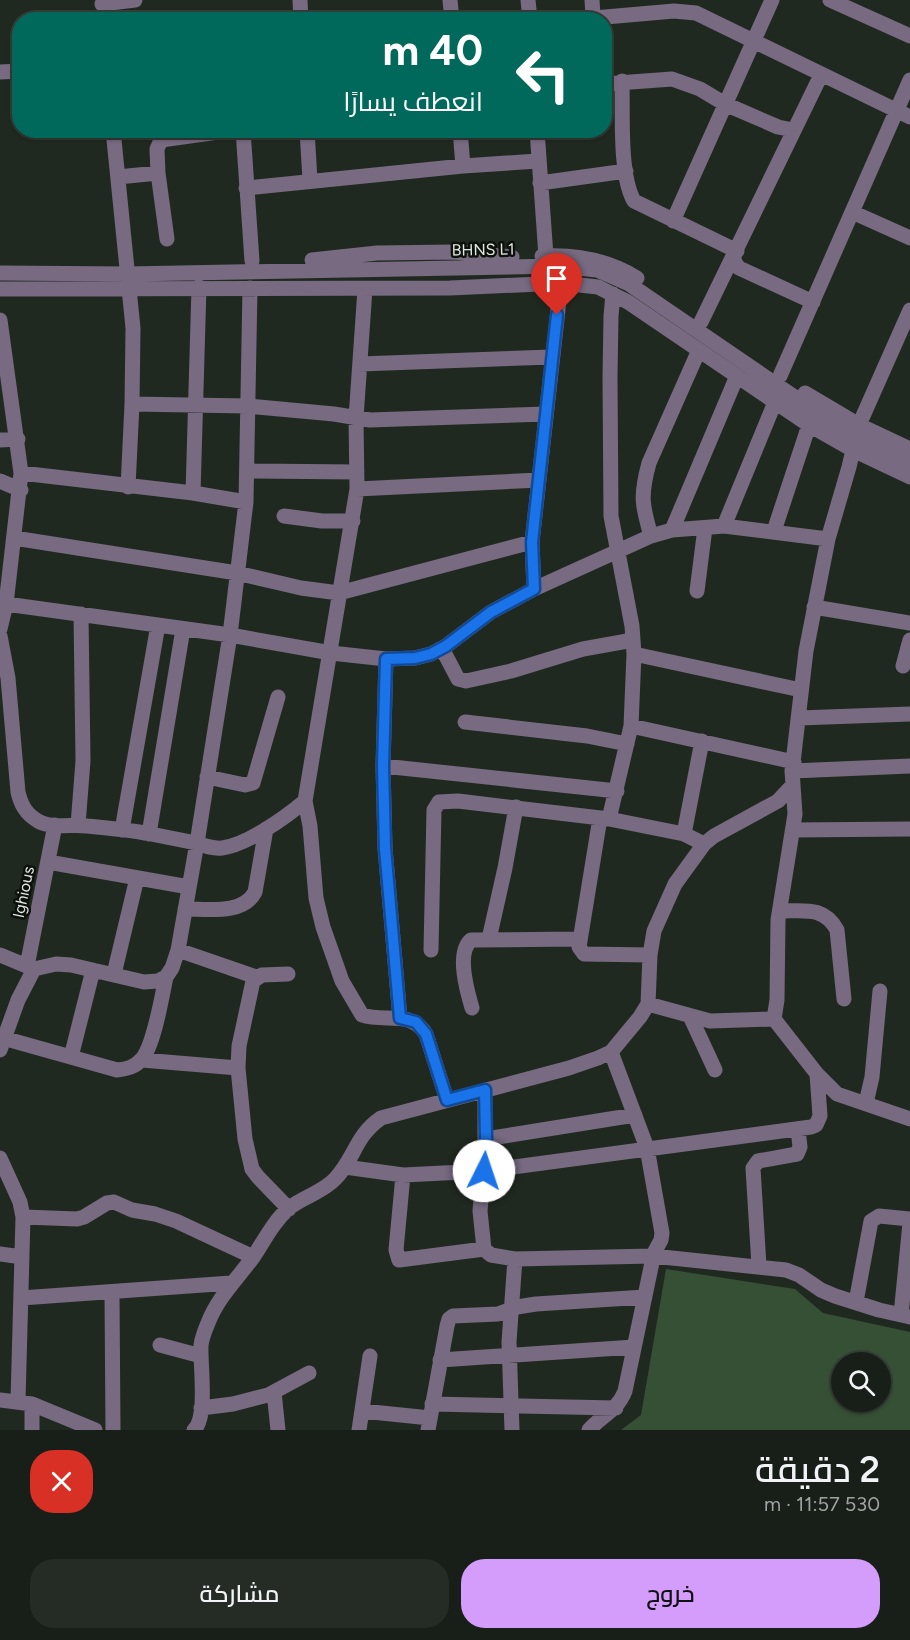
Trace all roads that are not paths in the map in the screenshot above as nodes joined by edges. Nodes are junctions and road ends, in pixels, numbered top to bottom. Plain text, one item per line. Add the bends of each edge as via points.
1 (135, 0) edge
2 (772, 0) edge
3 (830, 0) edge
4 (852, 5) edge
5 (102, 8) edge
6 (612, 15) edge
7 (910, 36) edge
8 (755, 41) junction
9 (821, 75) junction
10 (910, 80) edge
11 (622, 81) junction
12 (612, 83) edge
13 (725, 104) junction
14 (895, 111) junction
15 (910, 117) edge
16 (793, 130) junction
17 (114, 138) edge
18 (175, 138) edge
19 (243, 138) edge
20 (307, 138) edge
21 (461, 138) edge
22 (537, 138) edge
23 (538, 161) junction
24 (463, 166) junction
25 (626, 171) junction
26 (158, 173) junction
27 (118, 177) junction
28 (310, 180) junction
29 (540, 183) junction
30 (246, 188) junction
31 (852, 212) junction
32 (673, 221) junction
33 (910, 238) edge
34 (167, 239) dead end
35 (735, 254) junction
36 (546, 256) junction
37 (252, 261) junction
38 (0, 264) edge
39 (0, 271) edge
40 (129, 274) junction
41 (561, 283) junction
42 (199, 288) junction
43 (250, 288) junction
44 (365, 288) junction
45 (0, 289) edge
46 (613, 294) junction
47 (813, 302) junction
48 (910, 310) edge
49 (0, 320) edge
50 (701, 322) junction
51 (699, 350) junction
52 (552, 357) junction
53 (360, 364) junction
54 (737, 376) junction
55 (780, 376) junction
56 (775, 402) junction
57 (132, 404) junction
58 (194, 404) junction
59 (247, 406) junction
60 (546, 414) junction
61 (356, 418) junction
62 (809, 425) junction
63 (856, 436) junction
64 (18, 439) junction
65 (0, 440) edge
66 (910, 449) edge
67 (910, 457) edge
68 (910, 463) edge
69 (247, 471) junction
70 (357, 472) junction
71 (21, 473) junction
72 (910, 477) edge
73 (539, 480) junction
74 (0, 481) edge
75 (128, 487) junction
76 (357, 489) junction
77 (21, 490) junction
78 (193, 494) junction
79 (246, 502) junction
80 (284, 516) dead end
81 (353, 521) junction
82 (724, 526) junction
83 (705, 528) junction
84 (672, 530) junction
85 (774, 531) junction
86 (651, 536) junction
87 (14, 538) junction
88 (828, 539) junction
89 (532, 542) junction
90 (618, 550) junction
91 (237, 573) junction
92 (534, 589) junction
93 (697, 591) dead end
94 (339, 593) junction
95 (6, 604) junction
96 (814, 607) junction
97 (81, 614) junction
98 (910, 623) edge
99 (158, 625) junction
100 (0, 629) edge
101 (183, 629) junction
102 (230, 635) junction
103 (0, 636) edge
104 (910, 640) edge
105 (633, 647) junction
106 (440, 649) junction
107 (331, 653) junction
108 (386, 659) junction
109 (903, 666) dead end
110 (801, 690) junction
111 (278, 697) dead end
112 (910, 714) edge
113 (799, 718) junction
114 (465, 722) dead end
115 (631, 726) junction
116 (702, 741) junction
117 (627, 744) junction
118 (910, 765) edge
119 (383, 766) junction
120 (793, 773) junction
121 (207, 777) junction
122 (617, 791) junction
123 (305, 801) junction
124 (516, 807) junction
125 (605, 818) junction
126 (55, 825) junction
127 (78, 825) junction
128 (266, 829) junction
129 (910, 829) edge
130 (122, 830) junction
131 (793, 830) junction
132 (149, 834) junction
133 (684, 834) junction
134 (197, 843) junction
135 (704, 844) junction
136 (48, 862) junction
137 (137, 878) junction
138 (189, 887) junction
139 (185, 909) junction
140 (780, 911) junction
141 (489, 939) junction
142 (579, 939) junction
143 (178, 950) junction
144 (431, 951) dead end
145 (650, 954) junction
146 (0, 955) edge
147 (31, 967) junction
148 (93, 969) junction
149 (114, 974) junction
150 (288, 974) dead end
151 (166, 976) junction
152 (256, 977) junction
153 (880, 991) dead end
154 (844, 999) dead end
155 (648, 1004) junction
156 (472, 1008) dead end
157 (691, 1017) junction
158 (400, 1018) junction
159 (774, 1019) junction
160 (1, 1046) edge
161 (611, 1052) junction
162 (71, 1057) junction
163 (142, 1060) junction
164 (238, 1068) junction
165 (715, 1070) dead end
166 (817, 1074) junction
167 (485, 1090) junction
168 (447, 1100) junction
169 (866, 1103) junction
170 (907, 1113) edge
171 (635, 1115) junction
172 (798, 1129) junction
173 (486, 1139) junction
174 (647, 1148) junction
175 (0, 1158) edge
176 (345, 1167) junction
177 (484, 1171) junction
178 (403, 1175) junction
179 (289, 1209) junction
180 (23, 1216) junction
181 (910, 1221) edge
182 (484, 1249) junction
183 (0, 1254) edge
184 (653, 1256) junction
185 (22, 1257) junction
186 (253, 1257) junction
187 (515, 1259) junction
188 (759, 1266) junction
189 (231, 1283) junction
190 (112, 1293) junction
191 (645, 1297) junction
192 (21, 1298) junction
193 (856, 1302) junction
194 (512, 1310) junction
195 (905, 1316) edge
196 (160, 1346) dead end
197 (634, 1347) junction
198 (509, 1355) junction
199 (201, 1356) junction
200 (370, 1356) dead end
201 (441, 1360) junction
202 (309, 1373) dead end
203 (274, 1392) junction
204 (0, 1400) edge
205 (25, 1403) junction
206 (511, 1406) junction
207 (201, 1408) junction
208 (616, 1408) junction
209 (362, 1411) junction
210 (430, 1417) edge
211 (199, 1429) edge
212 (32, 1430) edge
213 (94, 1430) edge
214 (113, 1430) edge
215 (278, 1430) edge
216 (359, 1430) edge
217 (512, 1430) edge
218 (589, 1430) edge

1 - 5 street
2 - 8 street
3 - 4 street
4 - 7 street
6 - 8 street via 685,11 709,18
8 - 9 street
8 - 13 street
9 - 14 street
9 - 16 street
10 - 14 street
11 - 12 street
11 - 13 street via 672,79
11 - 25 street
13 - 16 street
13 - 32 street
14 - 15 street
14 - 31 street
16 - 35 street
17 - 27 street
18 - 26 street via 161,140 157,149
19 - 30 street
20 - 28 street
21 - 24 street
22 - 23 street
23 - 24 street
23 - 29 street
24 - 28 street
25 - 29 street
25 - 32 street via 634,201
26 - 27 street
26 - 34 street
27 - 40 street
28 - 30 street
29 - 36 street
30 - 37 street
31 - 33 street
31 - 47 street
32 - 35 street
35 - 47 street via 739,268
35 - 50 street
36 - 37 street via 377,253 329,260
36 - 50 street via 583,257 618,268
37 - 40 street
38 - 40 street
39 - 40 street, BHNS L1
40 - 42 street
40 - 45 street
40 - 57 street
40 - 63 street, BHNS L1 via 559,266 597,270 629,284
41 - 44 street
41 - 46 street via 598,287
41 - 52 street
42 - 43 street
42 - 58 street
43 - 44 street
43 - 59 street
44 - 53 street
46 - 51 street
46 - 90 street via 609,485 610,516
47 - 55 street
48 - 63 street
49 - 64 street
50 - 55 street
51 - 54 street
51 - 86 street via 644,480 642,504
52 - 53 street
52 - 60 street
53 - 61 street
54 - 56 street
54 - 84 street
55 - 63 street
56 - 62 street
56 - 82 street
57 - 58 street
57 - 75 street
58 - 59 street
58 - 78 street
59 - 61 street
59 - 69 street
60 - 61 street via 412,420
60 - 73 street
61 - 70 street
62 - 63 street
62 - 85 street
63 - 66 street
63 - 67 street, BHNS L1
63 - 68 street, BHNS L1
63 - 72 street
63 - 88 street
64 - 65 street
64 - 71 street
69 - 70 street
69 - 79 street
70 - 76 street
71 - 75 street
71 - 77 street
73 - 76 street
73 - 89 street
74 - 77 street
75 - 78 street
76 - 81 street
77 - 87 street
78 - 79 street
79 - 91 street
80 - 81 street
81 - 94 street
82 - 83 street
82 - 85 street
83 - 84 street
83 - 93 street
84 - 86 street
85 - 88 street
86 - 90 street
87 - 91 street
87 - 95 street
88 - 96 street
89 - 92 street
89 - 94 street
90 - 92 street
90 - 105 street
91 - 94 street
91 - 102 street
92 - 106 street via 491,612
94 - 107 street
95 - 97 street
95 - 100 street
96 - 98 street
96 - 110 street
97 - 99 street
97 - 127 street via 83,761
99 - 101 street
99 - 130 street
101 - 102 street
101 - 132 street
102 - 107 street
102 - 121 street
103 - 126 street via 21,804 39,822
104 - 109 street
105 - 106 street via 583,648 466,681 458,679
105 - 110 street
105 - 115 street
106 - 108 street via 415,658
107 - 108 street
107 - 123 street
108 - 119 street
110 - 113 street
111 - 121 street via 253,783 245,785
112 - 113 street
113 - 120 street
114 - 117 street
115 - 116 street
115 - 117 street
116 - 120 street
116 - 133 street
117 - 122 street
118 - 120 street
119 - 122 street
119 - 158 street via 385,848
120 - 131 street
120 - 135 street via 778,801
121 - 134 street
122 - 125 street
123 - 128 street
123 - 158 street via 316,898 342,981 362,1015
124 - 125 street
124 - 141 street
124 - 144 street via 458,801 436,805
125 - 133 street
125 - 142 street
126 - 127 street
126 - 136 street, Ighious
127 - 130 street
128 - 134 street via 233,846 212,848
128 - 139 street via 251,900 229,908
129 - 131 street
130 - 132 street
131 - 140 street
132 - 134 street
133 - 135 street
134 - 138 street
135 - 145 street via 670,893 654,931
136 - 137 street
136 - 147 street, Ighious
137 - 138 street
137 - 149 street
138 - 139 street
139 - 143 street
140 - 154 street via 817,912 832,921 837,930
140 - 159 street
141 - 142 street
141 - 156 street via 471,940 466,949 464,976
142 - 145 street via 584,954
143 - 151 street
143 - 152 street
145 - 155 street
146 - 147 street
147 - 148 street via 56,964
147 - 160 street, Ighious
148 - 149 street
148 - 162 street
149 - 151 street via 144,981 158,981
150 - 152 street
151 - 163 street via 154,1031
152 - 164 street via 239,1046
153 - 169 street
155 - 157 street
155 - 161 street
157 - 159 street via 710,1021
157 - 165 street
158 - 168 street via 416,1022 426,1034
159 - 166 street
160 - 162 street
161 - 167 street
161 - 171 street
162 - 163 street via 117,1070
163 - 164 street
164 - 179 street via 252,1169
166 - 169 street via 837,1094
166 - 172 street via 819,1121
167 - 168 street
167 - 173 street
168 - 176 street via 381,1118 358,1140
169 - 170 street
171 - 173 street
171 - 174 street
172 - 174 street
172 - 188 street via 797,1154 758,1161 753,1168
173 - 177 street
174 - 177 street
174 - 184 street via 662,1226 661,1240
175 - 180 street
176 - 178 street
176 - 179 street via 333,1181
177 - 178 street
177 - 182 street via 480,1211
178 - 182 street via 396,1250 399,1260
179 - 186 street
180 - 185 street
180 - 186 street via 77,1219 114,1202 176,1221
181 - 193 street via 879,1216 871,1221
181 - 195 street
182 - 187 street via 491,1255
183 - 185 street
184 - 187 street
184 - 188 street
184 - 191 street
185 - 192 street
186 - 189 street
187 - 194 street
188 - 193 street via 786,1270 821,1290
189 - 190 street
189 - 199 street via 209,1321 201,1342
190 - 192 street
190 - 214 street
191 - 194 street via 536,1304
191 - 197 street
192 - 205 street
193 - 195 street
194 - 198 street
194 - 201 street via 453,1316 447,1326
196 - 199 street
197 - 198 street
197 - 208 street via 625,1392
198 - 201 street
198 - 206 street
199 - 207 street
200 - 209 street
201 - 210 street
202 - 203 street
203 - 207 street
203 - 215 street
204 - 205 street
205 - 212 street
205 - 213 street
206 - 208 street
206 - 210 street
206 - 217 street
207 - 211 street
208 - 218 street
209 - 210 street
209 - 216 street

